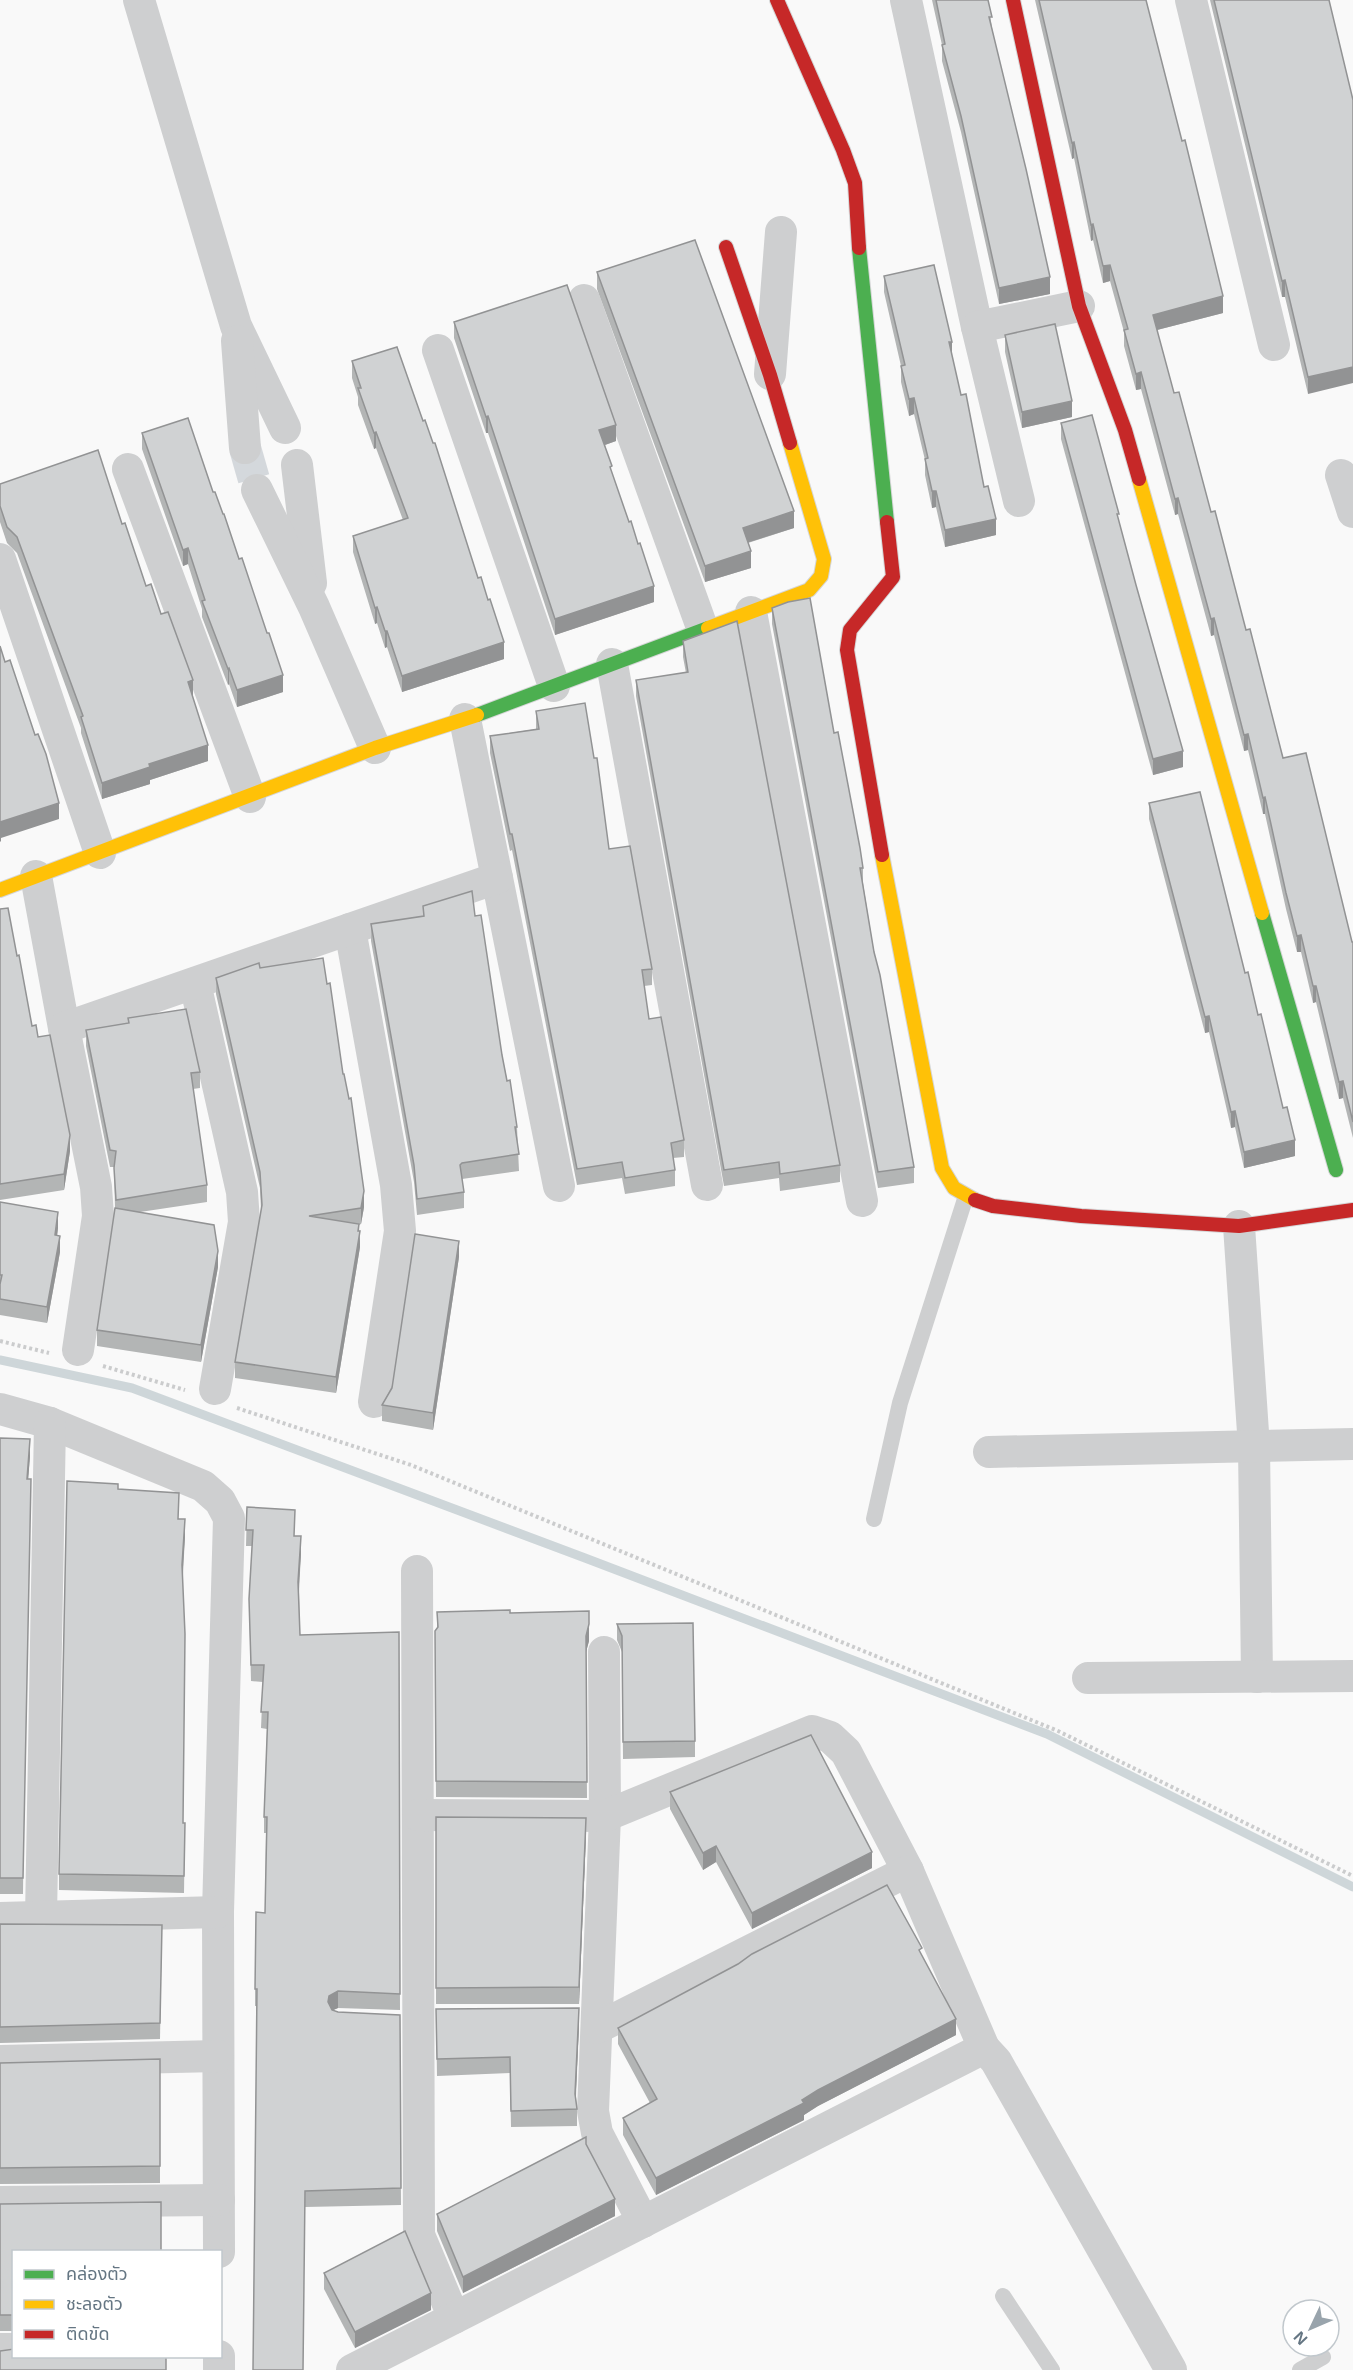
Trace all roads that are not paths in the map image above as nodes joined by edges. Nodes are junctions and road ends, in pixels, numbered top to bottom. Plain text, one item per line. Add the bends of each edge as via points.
1 (139, 0) edge
2 (777, 0) edge
3 (906, 0) edge
4 (1013, 0) edge
5 (1191, 0) edge
6 (781, 232) dead end
7 (726, 247) dead end
8 (584, 300) dead end
9 (1079, 306) junction
10 (236, 326) junction
11 (977, 327) junction
12 (1274, 345) dead end
13 (438, 350) dead end
14 (770, 375) junction
15 (285, 428) dead end
16 (245, 448) tunnel mouth
17 (297, 465) dead end
18 (128, 470) dead end
19 (1341, 475) dead end
20 (258, 490) tunnel mouth
21 (1019, 501) dead end
22 (1353, 512) edge
23 (0, 559) edge
24 (314, 608) junction
25 (751, 612) junction
26 (703, 630) junction
27 (612, 664) junction
28 (554, 686) junction
29 (465, 719) junction
30 (375, 748) junction
31 (250, 797) junction
32 (100, 853) junction
33 (36, 876) junction
34 (497, 878) junction
35 (0, 890) edge
36 (350, 930) junction
37 (195, 983) junction
38 (64, 1028) junction
39 (1336, 1170) dead end
40 (559, 1185) dead end
41 (707, 1185) dead end
42 (966, 1196) junction
43 (862, 1201) dead end
44 (1353, 1210) edge
45 (1239, 1226) junction
46 (77, 1357) road end
47 (211, 1395) road end
48 (374, 1402) dead end
49 (0, 1409) edge
50 (50, 1423) junction
51 (1353, 1444) edge
52 (1254, 1447) junction
53 (989, 1452) dead end
54 (874, 1519) dead end
55 (417, 1571) dead end
56 (604, 1652) dead end
57 (1353, 1676) edge
58 (1257, 1677) junction
59 (1088, 1678) dead end
60 (418, 1815) junction
61 (605, 1816) junction
62 (908, 1871) junction
63 (218, 1911) junction
64 (41, 1917) junction
65 (0, 1918) edge
66 (593, 2018) junction
67 (984, 2048) junction
68 (218, 2056) junction
69 (0, 2061) edge
70 (219, 2200) junction
71 (0, 2202) edge
72 (642, 2222) junction
73 (219, 2250) edge
74 (1003, 2296) dead end
75 (454, 2318) junction
76 (1321, 2358) edge
77 (352, 2370) edge
78 (1052, 2370) edge
79 (1171, 2370) edge
80 (1300, 2370) edge

1 - 10 street
2 - 42 street via 855,183 893,577 850,630 848,665 942,1168 954,1188
3 - 11 street
4 - 9 street
5 - 12 street
6 - 14 street
7 - 14 street
8 - 26 street
9 - 11 street
9 - 39 street via 1125,430
10 - 15 street
10 - 16 street
11 - 21 street
13 - 28 street
14 - 25 street via 824,559 821,576 809,590
17 - 24 street
18 - 31 street
19 - 22 street
20 - 24 street
23 - 32 street
24 - 30 street
25 - 26 street
25 - 43 street
26 - 27 street
27 - 28 street
27 - 41 street
28 - 29 street
29 - 30 street
29 - 34 street
30 - 31 street
31 - 32 street
32 - 33 street
33 - 35 street
33 - 38 street
34 - 36 street
34 - 40 street
36 - 37 street
36 - 48 street via 396,1185 400,1231
37 - 38 street
37 - 47 street via 242,1192 244,1222
38 - 46 street via 97,1206
42 - 45 street via 993,1206 1081,1216
42 - 54 lane via 900,1403
44 - 45 street
45 - 52 street
49 - 50 street
50 - 63 street via 203,1486 220,1501 229,1518
50 - 64 street
51 - 52 street
52 - 53 street
52 - 58 street
55 - 60 street
56 - 61 street
57 - 58 street
58 - 59 street
60 - 61 street
60 - 75 street via 419,2235
61 - 62 street via 812,1731 831,1737 846,1752
61 - 66 street
62 - 66 street
62 - 67 street
63 - 64 street
63 - 68 street
64 - 65 street
66 - 72 street via 597,2133
67 - 72 street
67 - 79 street via 996,2061
68 - 69 street
68 - 70 street
70 - 71 street
70 - 73 street
72 - 75 street
74 - 78 lane
75 - 77 street
76 - 80 lane

